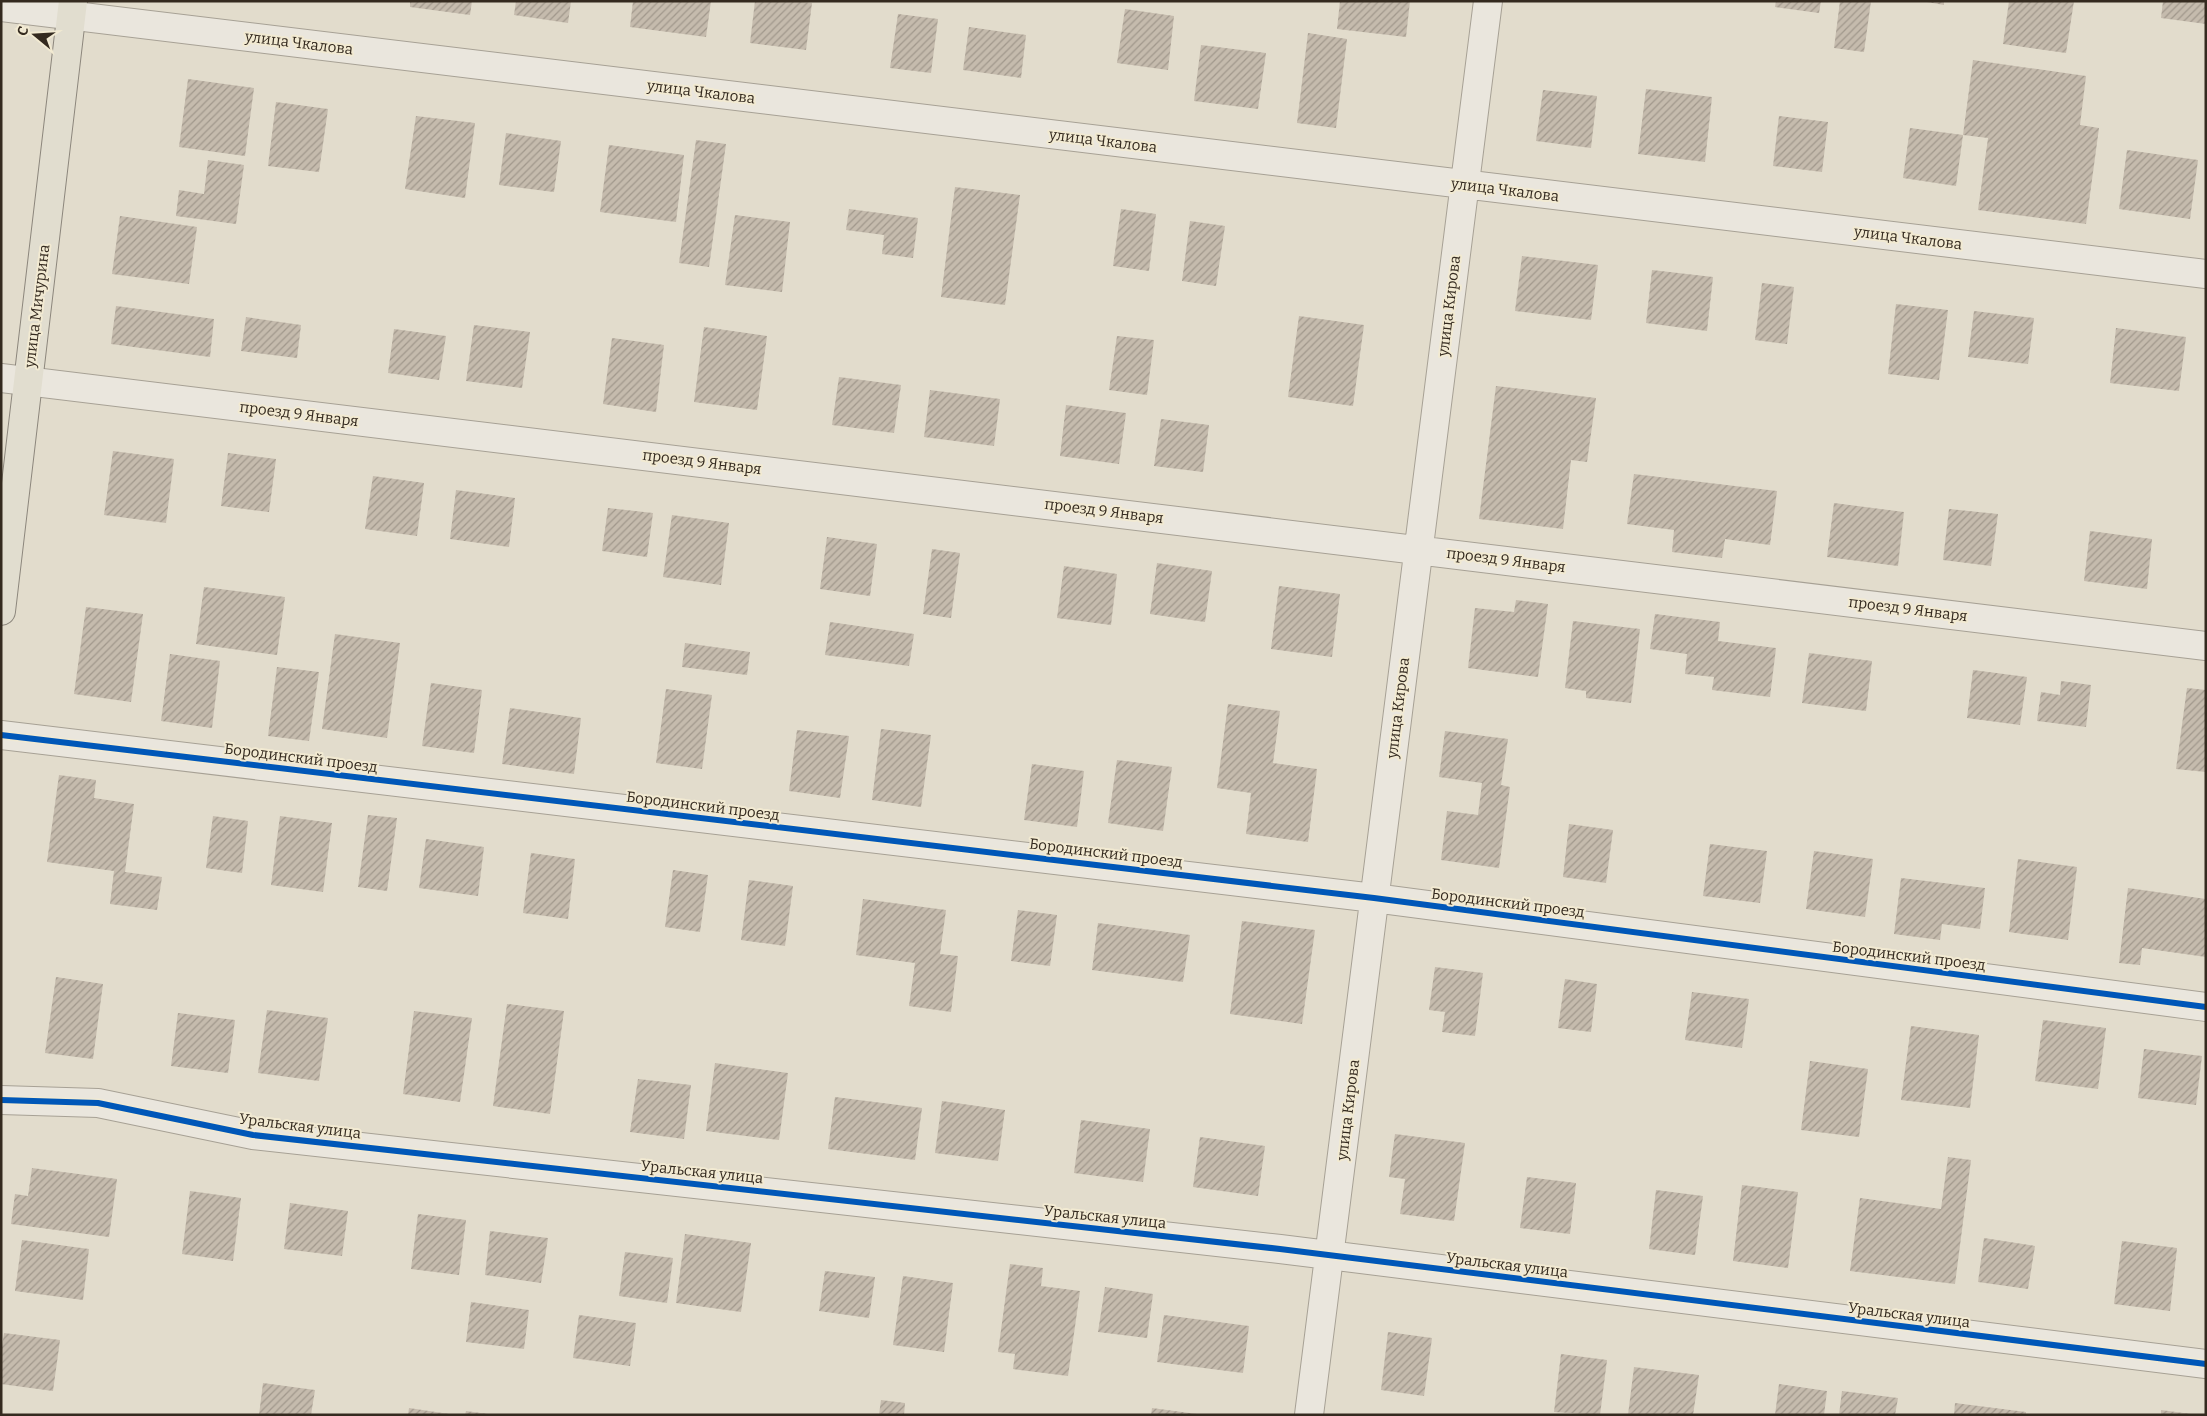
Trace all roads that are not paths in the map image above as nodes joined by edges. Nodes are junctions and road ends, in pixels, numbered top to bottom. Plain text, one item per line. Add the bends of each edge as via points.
1 (1488, 1) edge
2 (1, 7) edge
3 (72, 8) edge
4 (1464, 186) junction
5 (2206, 274) edge
6 (1, 378) edge
7 (28, 381) junction
8 (1418, 549) junction
9 (1, 611) edge
10 (2206, 646) edge
11 (1, 735) edge
12 (1374, 898) junction
13 (2206, 1007) edge
14 (1, 1100) edge
15 (1329, 1255) junction
16 (2206, 1364) edge
17 (1309, 1415) edge

1 - 4 street, улица Кирова
2 - 3 street, улица Чкалова
3 - 4 street, улица Чкалова
3 - 7 main road, улица Мичурина
4 - 5 street, улица Чкалова
4 - 8 street, улица Кирова
6 - 7 street, проезд 9 Января
7 - 8 street, проезд 9 Января
7 - 9 main road, улица Мичурина
8 - 10 street, проезд 9 Января
8 - 12 street, улица Кирова
11 - 12 street, Бородинский проезд
12 - 13 street, Бородинский проезд
12 - 15 street, улица Кирова
14 - 15 street, Уральская улица via 98,1103 253,1134
15 - 16 street, Уральская улица
15 - 17 street, улица Кирова

